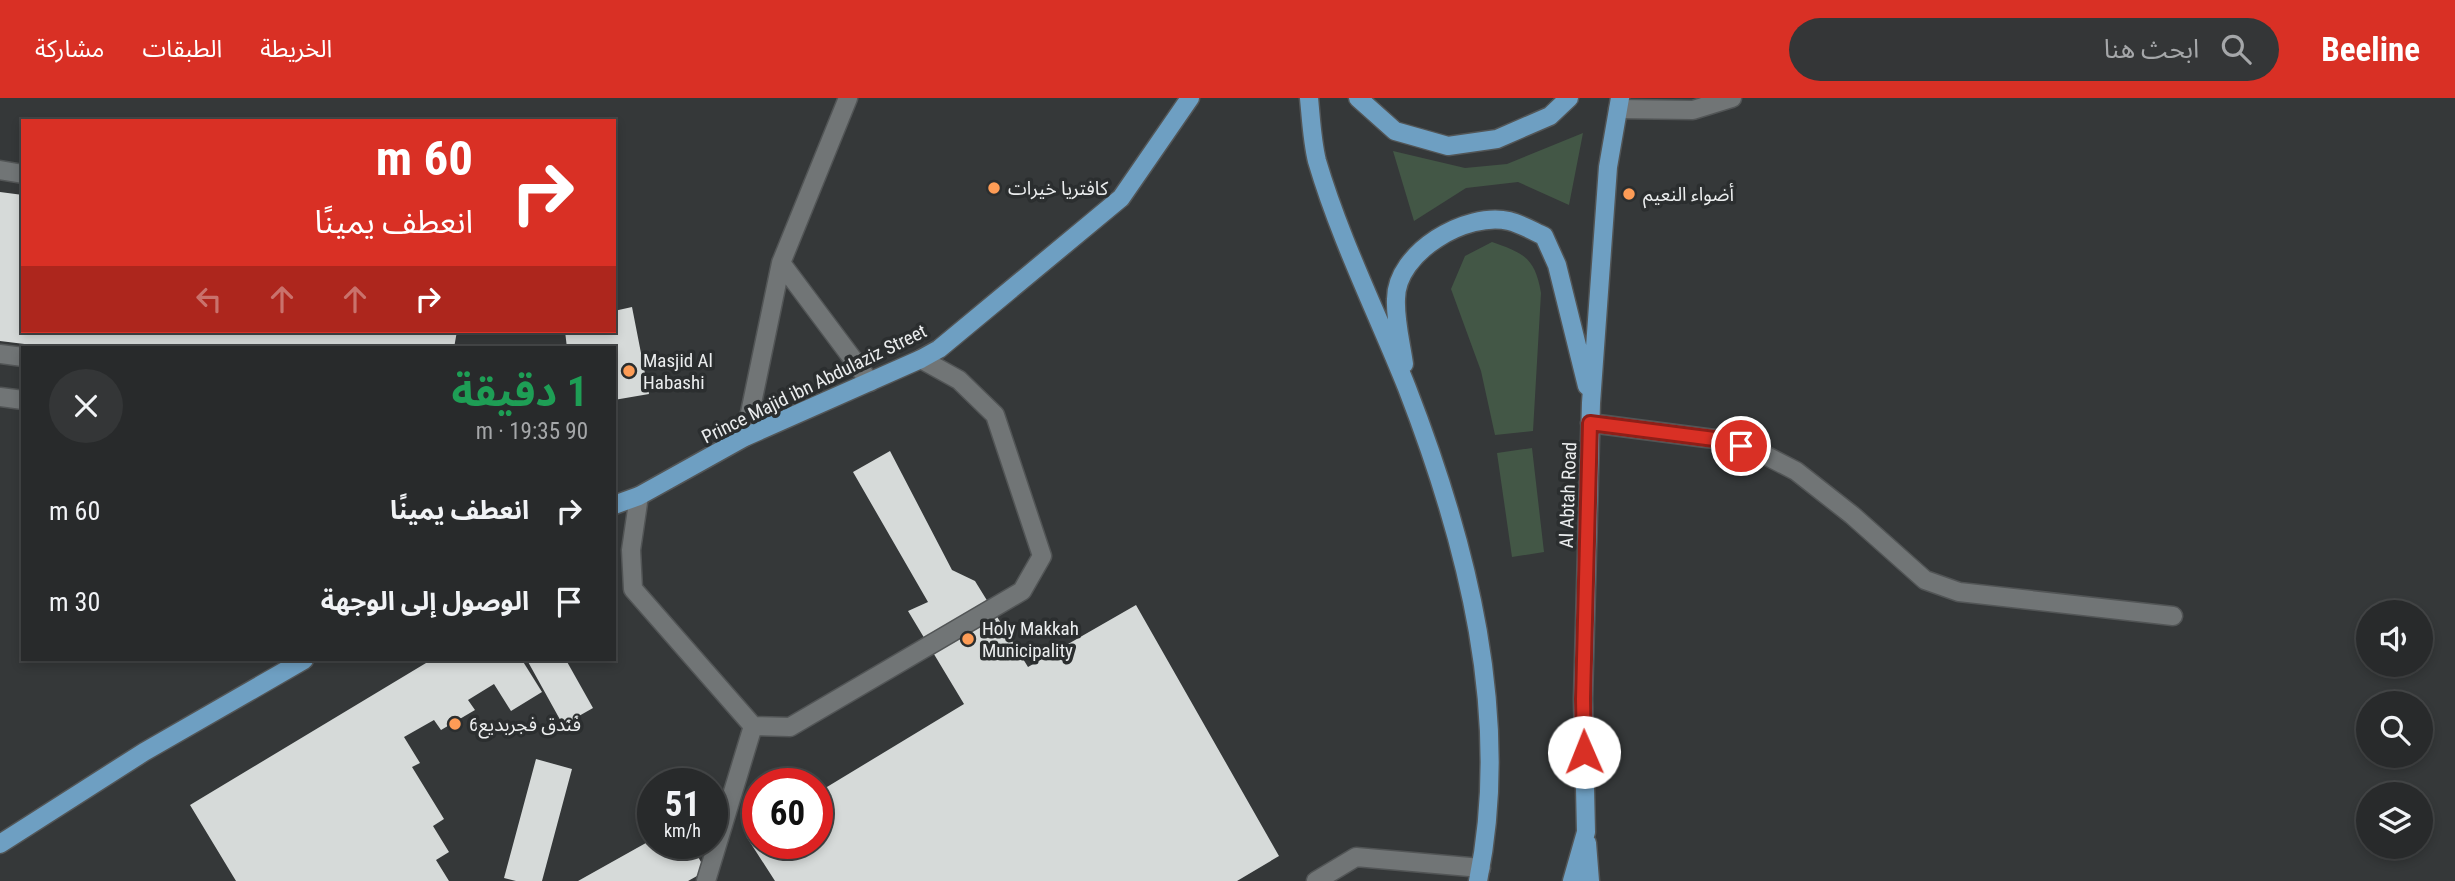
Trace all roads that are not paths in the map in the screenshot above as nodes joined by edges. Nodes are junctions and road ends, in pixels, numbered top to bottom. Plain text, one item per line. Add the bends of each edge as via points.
1 (848, 98) edge
2 (1190, 98) edge
3 (1309, 98) edge
4 (1358, 98) edge
5 (1569, 98) edge
6 (1731, 98) edge
7 (1619, 104) edge
8 (0, 170) edge
9 (21, 174) edge
10 (780, 263) junction
11 (0, 354) edge
12 (21, 357) edge
13 (921, 359) junction
14 (870, 382) junction
15 (1407, 389) junction
16 (0, 397) edge
17 (21, 400) edge
18 (1591, 403) junction
19 (1590, 423) junction
20 (745, 437) junction
21 (639, 495) junction
22 (616, 504) edge
23 (2173, 615) dead end
24 (302, 661) edge
25 (752, 726) junction
26 (1586, 832) junction
27 (0, 844) edge
28 (1479, 874) edge
29 (706, 881) edge
30 (1316, 881) edge
31 (1572, 881) edge
32 (1590, 881) edge

1 - 10 street
2 - 13 main road, Prince Majid ibn Abdulaziz Street via 1121,198
3 - 15 main road via 1317,159
4 - 5 main road via 1395,131 1448,146 1497,139 1550,116
6 - 7 street via 1693,110
7 - 18 main road, Al Abtah Road via 1608,167
8 - 9 street
10 - 14 street
10 - 20 street
11 - 12 street
13 - 14 main road, Prince Majid ibn Abdulaziz Street
13 - 25 street via 959,380 995,415 1042,556 1022,591 790,727
14 - 20 main road, Prince Majid ibn Abdulaziz Street
15 - 18 main road via 1395,297 1406,267 1431,242 1470,221 1508,220 1544,236 1557,265
15 - 28 main road via 1440,479 1471,592 1489,720 1486,840
16 - 17 street
18 - 19 main road, Al Abtah Road
19 - 23 street via 1722,440 1759,452 1796,471 1926,580 1959,592
19 - 26 main road, Al Abtah Road via 1583,699
20 - 21 main road, Prince Majid ibn Abdulaziz Street
21 - 22 main road, Prince Majid ibn Abdulaziz Street
21 - 25 street via 633,589
24 - 27 main road via 144,752
25 - 29 street
26 - 31 main road, Al Abtah Road
26 - 32 main road
28 - 30 street via 1356,857

